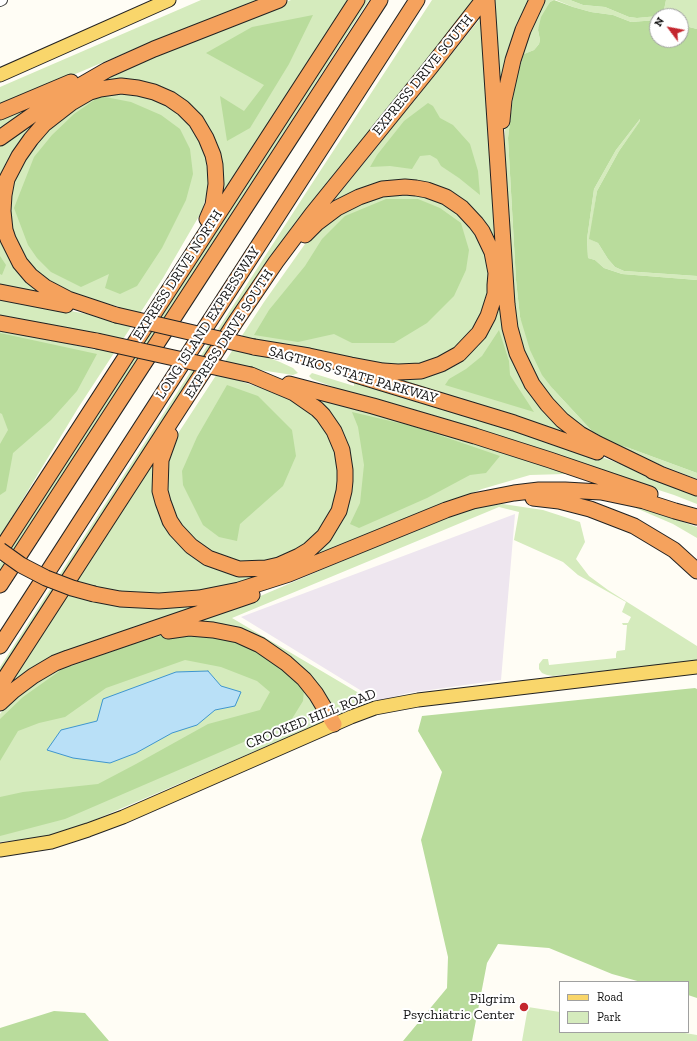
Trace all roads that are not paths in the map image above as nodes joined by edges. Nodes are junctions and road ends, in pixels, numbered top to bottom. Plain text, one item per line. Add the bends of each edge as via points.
1 (169, 0) edge
2 (279, 0) edge
3 (357, 0) edge
4 (380, 0) edge
5 (417, 0) edge
6 (483, 0) edge
7 (487, 0) edge
8 (537, 0) edge
9 (130, 60) junction
10 (0, 76) edge
11 (0, 112) edge
12 (0, 138) edge
13 (499, 182) junction
14 (194, 252) junction
15 (265, 278) junction
16 (0, 292) edge
17 (116, 315) junction
18 (0, 323) edge
19 (254, 347) junction
20 (251, 375) junction
21 (186, 399) junction
22 (660, 474) junction
23 (697, 488) edge
24 (697, 511) edge
25 (697, 517) edge
26 (421, 520) junction
27 (0, 551) edge
28 (336, 555) junction
29 (697, 571) edge
30 (0, 585) edge
31 (0, 646) edge
32 (91, 649) junction
33 (697, 667) edge
34 (0, 686) edge
35 (0, 703) edge
36 (334, 724) junction
37 (0, 850) edge

1 - 10 main road
2 - 9 highway
3 - 14 highway, EXPRESS DRIVE NORTH
4 - 30 highway
5 - 31 highway, LONG ISLAND EXPRESSWAY
6 - 15 highway, EXPRESS DRIVE SOUTH via 323,200
7 - 13 highway
8 - 13 highway via 509,74 503,113
9 - 11 highway via 82,77
9 - 12 highway via 71,90
13 - 22 highway via 508,317 517,353 526,374 547,404 571,427 598,444
14 - 17 highway via 213,205 216,174 213,155 202,129 189,114 176,103 154,92 121,86 90,92 53,116 24,148 7,179 3,211 5,230 20,263 45,287 68,299
14 - 27 highway, EXPRESS DRIVE NORTH
15 - 19 highway via 317,223 337,208 382,189 405,187 427,190 446,197 470,215 492,252 496,274 492,306 479,333 459,354 431,368 398,372
15 - 21 highway, EXPRESS DRIVE SOUTH
16 - 17 highway, SAGTIKOS STATE PARKWAY
17 - 19 highway, SAGTIKOS STATE PARKWAY, bridge
18 - 20 highway, SAGTIKOS STATE PARKWAY, bridge via 98,341
19 - 22 highway, SAGTIKOS STATE PARKWAY via 393,385 551,435
20 - 21 highway via 294,393 317,409 334,431 344,460 344,491 339,511 332,524 324,536 308,550 279,565 240,569 208,558 191,546 170,521 160,492 161,460
20 - 24 highway, SAGTIKOS STATE PARKWAY via 373,406 475,436
21 - 34 highway, EXPRESS DRIVE SOUTH
22 - 23 highway, SAGTIKOS STATE PARKWAY
25 - 26 highway via 615,494 552,490 488,498 460,505
26 - 28 highway
26 - 29 highway via 484,504 517,499 558,501 595,511 634,526 674,550
27 - 28 highway, bridge via 46,578 72,588 120,599 147,601 212,596 264,583
28 - 32 highway via 296,577 248,597
32 - 35 highway via 43,670
32 - 36 highway via 175,630 202,629 238,635 260,645 295,670 310,686
33 - 36 main road, CROOKED HILL ROAD via 418,700 375,708
36 - 37 main road, CROOKED HILL ROAD via 123,817 51,842

